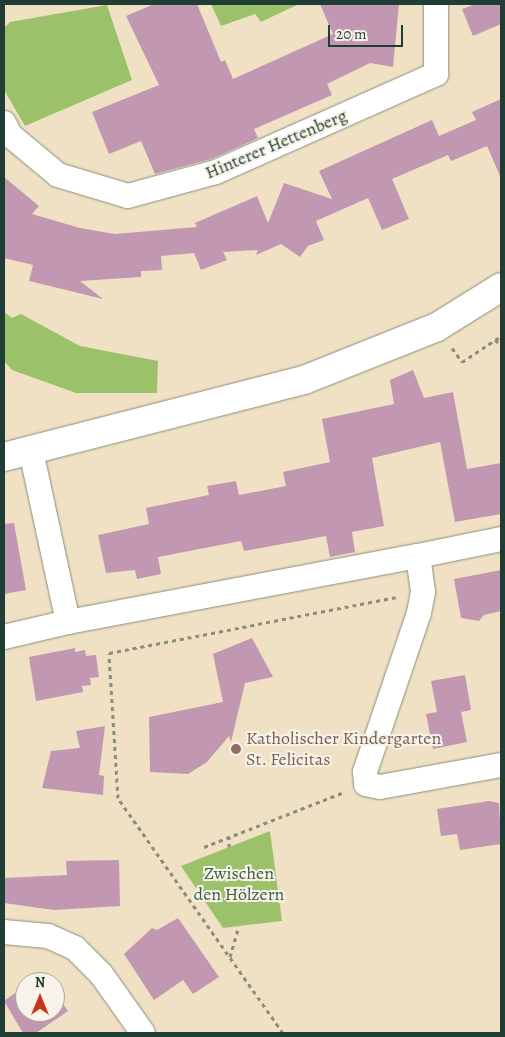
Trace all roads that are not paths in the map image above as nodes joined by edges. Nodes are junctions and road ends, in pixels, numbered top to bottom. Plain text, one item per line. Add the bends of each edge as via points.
1 (436, 4) edge
2 (4, 123) edge
3 (501, 287) edge
4 (11, 453) edge
5 (501, 539) edge
6 (418, 556) junction
7 (68, 622) junction
8 (4, 637) edge
9 (501, 765) edge
10 (4, 932) edge
11 (143, 1033) edge

1 - 2 street, Hinterer Hettenberg via 436,74 216,172 128,196 58,175 10,135
3 - 4 street via 437,327 304,380
4 - 7 street
5 - 6 street
6 - 7 street
6 - 9 street via 422,592 365,772 366,784 380,787
7 - 8 street
10 - 11 street via 48,936 75,948 101,974

